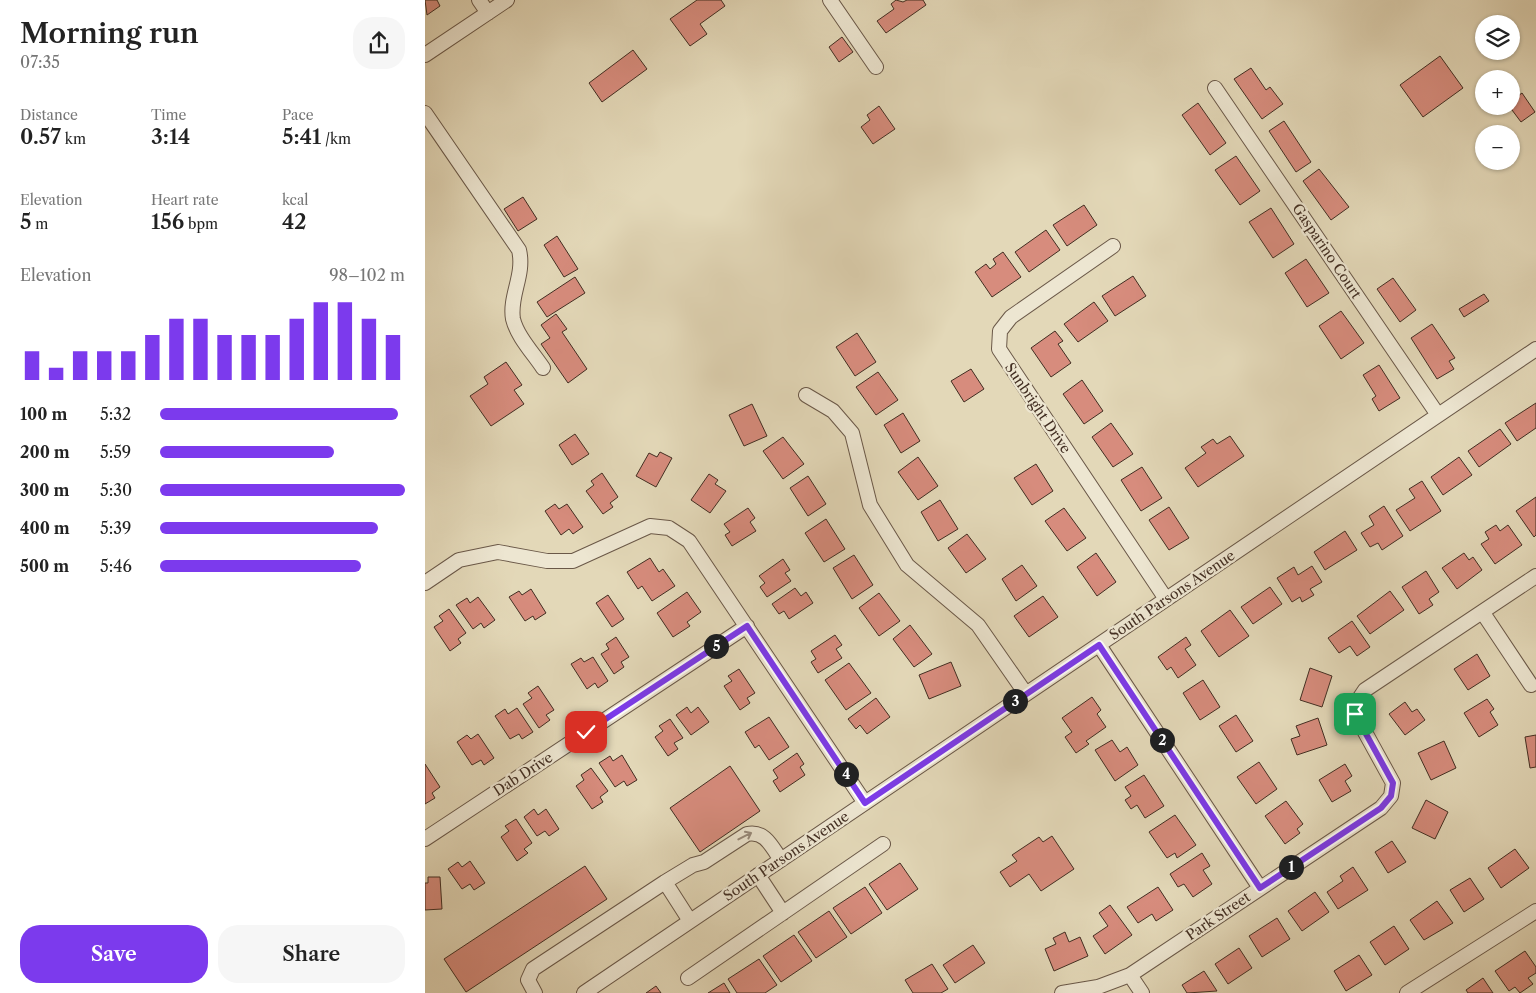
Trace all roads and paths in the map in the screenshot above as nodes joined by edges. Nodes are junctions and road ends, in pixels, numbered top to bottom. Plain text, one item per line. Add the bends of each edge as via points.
1 (479, 0) edge
2 (507, 0) edge
3 (830, 0) edge
4 (488, 13) junction
5 (425, 55) edge
6 (876, 67) dead end
7 (1215, 88) dead end
8 (425, 113) edge
9 (1113, 246) dead end
10 (1536, 349) edge
11 (543, 368) dead end
12 (806, 395) dead end
13 (1438, 415) junction
14 (1536, 576) edge
15 (425, 583) edge
16 (1166, 599) junction
17 (1483, 613) junction
18 (747, 626) junction
19 (1099, 645) junction
20 (1531, 685) dead end
21 (1027, 694) junction
22 (865, 803) junction
23 (425, 839) edge
24 (883, 844) dead end
25 (781, 860) junction
26 (758, 875) junction
27 (665, 882) junction
28 (1260, 888) junction
29 (1536, 911) edge
30 (783, 913) junction
31 (690, 921) junction
32 (1130, 975) junction
33 (688, 978) dead end
34 (535, 993) edge
35 (584, 993) edge
36 (1062, 993) edge
37 (1142, 993) edge
38 (1407, 993) edge

1 - 4 street
2 - 4 street
3 - 6 street
4 - 5 street
7 - 13 street, Gasparino Court
8 - 11 street via 519,250 521,272 513,318 516,328
9 - 16 street, Sunbright Drive via 1011,317 1001,331 999,348
10 - 13 street, South Parsons Avenue
12 - 21 street via 833,411 852,433 870,505 907,566 978,625
13 - 16 street, South Parsons Avenue
14 - 17 street, Park Street
15 - 18 street via 459,560 498,552 547,561 573,561 650,526 669,528 689,541
16 - 19 street, South Parsons Avenue
17 - 20 street
17 - 28 street, Park Street via 1365,690 1357,702 1355,714 1393,783 1391,796 1381,808
18 - 22 street
18 - 23 street, Dab Drive
19 - 21 street, South Parsons Avenue
19 - 28 street
21 - 22 street, South Parsons Avenue
22 - 25 street, South Parsons Avenue
24 - 30 street
25 - 26 street, South Parsons Avenue
27 -> 25 street via 755,832 763,836
26 - 30 street
26 - 31 street, South Parsons Avenue
27 - 31 street
27 - 34 street via 533,969 529,980
28 - 32 street, Park Street
29 - 38 street
30 - 33 street
31 - 35 street, South Parsons Avenue
32 - 36 street, Park Street via 1099,986
32 - 37 street

